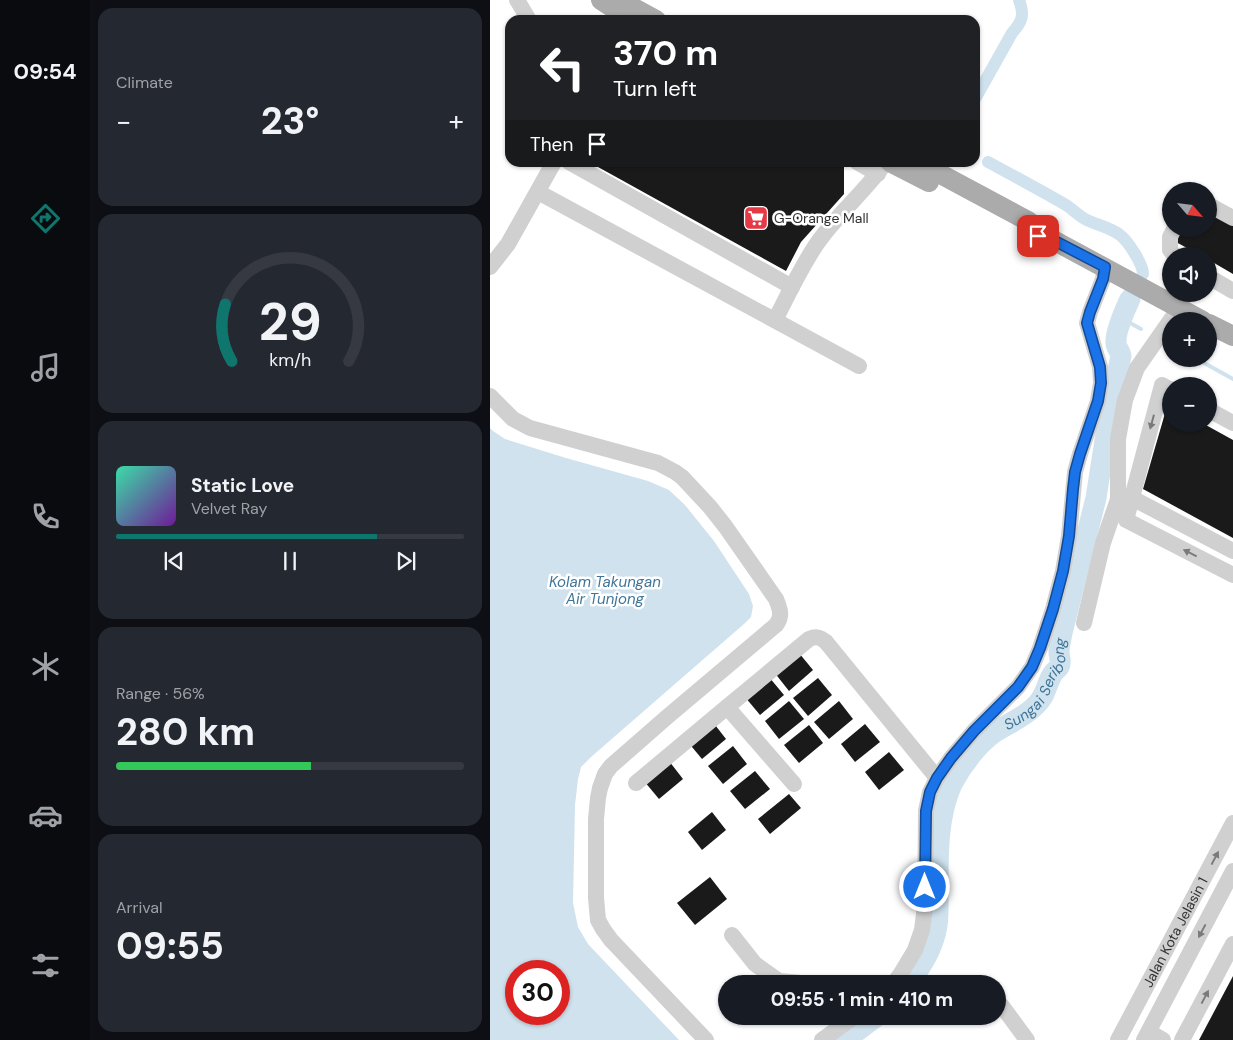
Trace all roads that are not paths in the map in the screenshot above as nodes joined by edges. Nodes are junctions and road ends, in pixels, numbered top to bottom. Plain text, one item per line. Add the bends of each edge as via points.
1 (517, 0) edge
2 (601, 0) edge
3 (619, 0) edge
4 (526, 15) edge
5 (625, 15) edge
6 (647, 15) edge
7 (551, 167) edge
8 (578, 167) edge
9 (884, 167) edge
10 (887, 167) edge
11 (927, 167) edge
12 (538, 192) junction
13 (1218, 210) edge
14 (1233, 218) edge
15 (1055, 241) junction
16 (490, 267) edge
17 (1105, 267) junction
18 (1217, 282) edge
19 (792, 287) junction
20 (1233, 291) edge
21 (1179, 308) junction
22 (774, 320) junction
23 (1219, 331) edge
24 (859, 366) dead end
25 (1162, 385) edge
26 (490, 396) edge
27 (1217, 414) edge
28 (1233, 423) edge
29 (1132, 498) junction
30 (1233, 551) edge
31 (1233, 576) edge
32 (1084, 623) dead end
33 (727, 707) junction
34 (937, 778) junction
35 (636, 783) dead end
36 (794, 784) dead end
37 (1233, 823) edge
38 (1233, 871) edge
39 (1229, 890) edge
40 (732, 935) dead end
41 (1233, 944) edge
42 (771, 975) edge
43 (900, 975) edge
44 (1006, 1011) edge
45 (843, 1025) edge
46 (1152, 1037) edge
47 (706, 1040) edge
48 (822, 1040) edge
49 (1027, 1040) edge
50 (1118, 1040) edge
51 (1182, 1040) edge

1 - 4 street
2 - 5 main road
3 - 6 main road
7 - 12 street
8 - 19 street
9 - 19 street via 816,245
10 - 15 main road
11 - 15 main road via 1028,221
12 - 16 street via 508,244
12 - 22 street
13 - 14 street
15 - 17 main road
17 - 21 main road
17 - 34 street via 1087,323 1100,367 1101,383 1075,472 1069,536 1053,609 1032,667
18 - 20 street
19 - 22 street
21 - 23 main road
21 - 32 street via 1137,368 1126,400 1118,439 1118,499 1103,544
22 - 24 street
25 -> 29 street
26 - 47 street via 513,419 530,428 658,463 682,477 725,526 780,607 780,620 776,625 610,766 598,798 598,920 611,940
27 - 28 street
29 - 30 street
31 -> 29 street via 1126,520
33 - 34 street via 809,639 818,637 826,642
33 - 35 street
33 - 36 street
34 - 43 street via 926,811 922,930
50 -> 37 street, Jalan Kota Jelasin 1
38 - 39 street
39 -> 46 street
40 - 42 street via 755,964
51 -> 41 street
44 - 49 street
45 - 48 street

